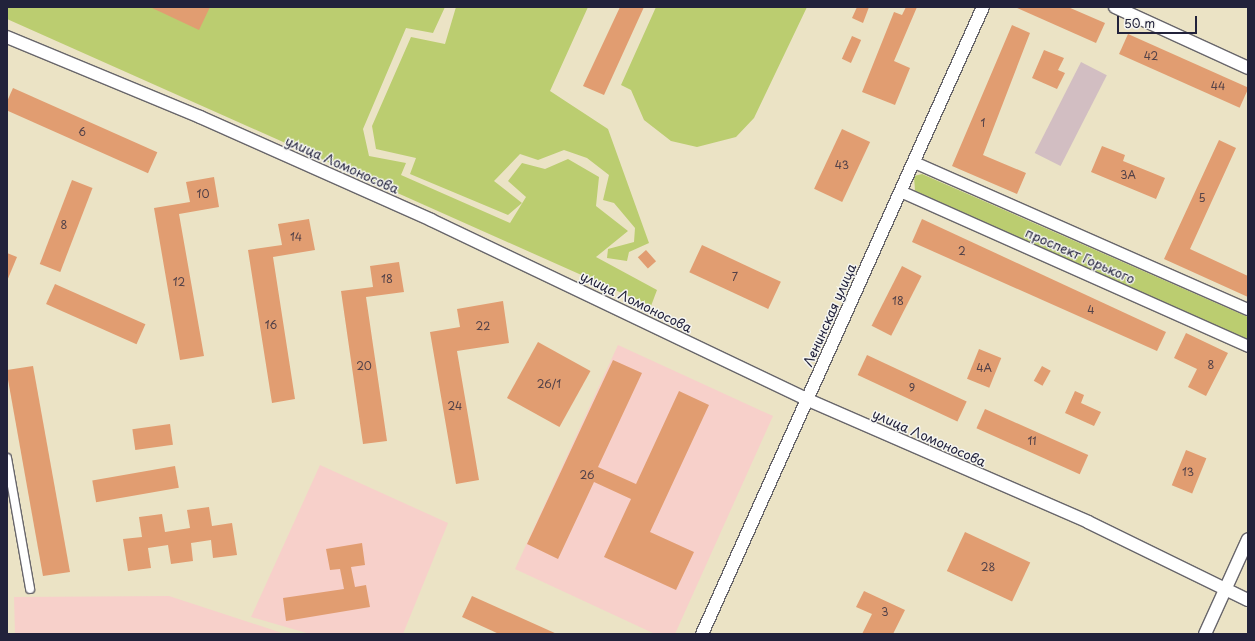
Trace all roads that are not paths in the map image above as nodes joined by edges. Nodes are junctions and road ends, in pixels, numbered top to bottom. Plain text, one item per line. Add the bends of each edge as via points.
1 (983, 7) edge
2 (1115, 7) edge
3 (7, 37) edge
4 (1248, 68) edge
5 (914, 162) junction
6 (900, 191) junction
7 (1248, 309) edge
8 (1248, 346) edge
9 (808, 400) junction
10 (7, 458) edge
11 (1248, 539) edge
12 (30, 589) dead end
13 (1224, 590) junction
14 (1248, 600) edge
15 (702, 634) edge
16 (1205, 634) edge

1 - 5 main road, Ленинская улица
2 - 4 main road
3 - 9 main road, улица Ломоносова via 200,117 431,220
5 - 6 main road, Ленинская улица
5 - 7 street, проспект Горького
6 - 8 street, проспект Горького
6 - 9 main road, Ленинская улица
9 - 13 main road, улица Ломоносова via 1088,522
9 - 15 main road, Ленинская улица
10 - 12 street
11 - 13 main road
13 - 14 main road, улица Ломоносова
13 - 16 main road

